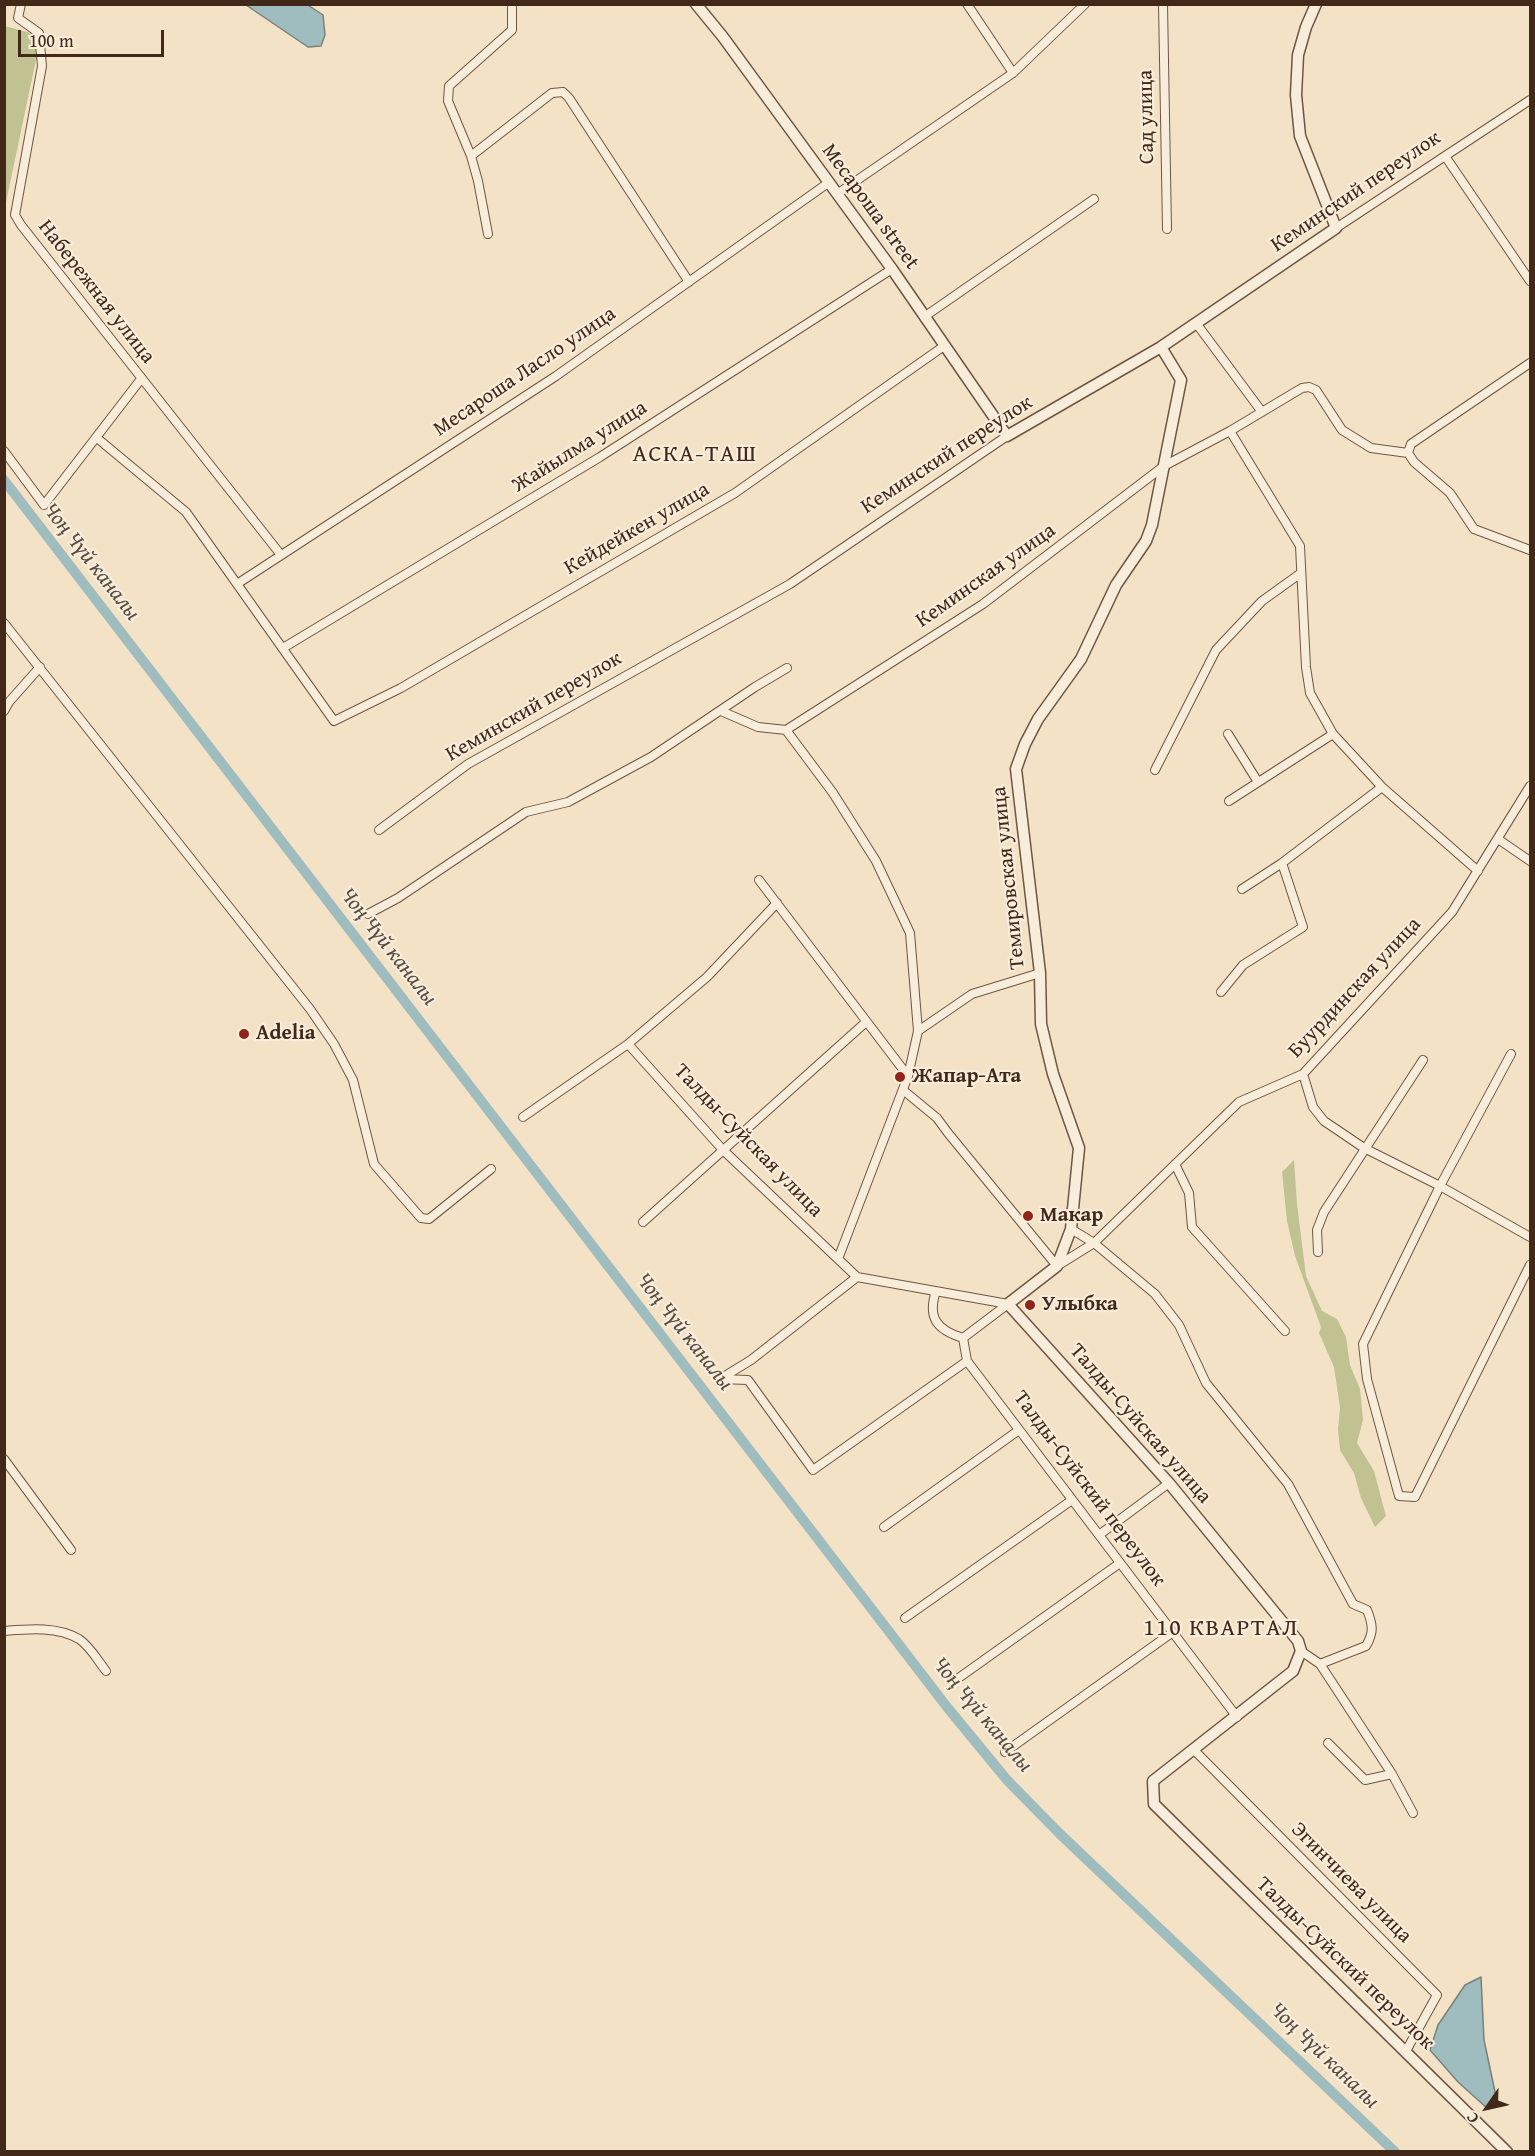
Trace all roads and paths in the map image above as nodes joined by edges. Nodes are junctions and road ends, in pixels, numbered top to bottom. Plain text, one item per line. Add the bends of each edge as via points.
1 (21, 4) edge
2 (512, 4) edge
3 (696, 4) edge
4 (967, 4) edge
5 (1085, 4) edge
6 (1163, 4) edge
7 (1316, 4) edge
8 (1013, 73) junction
9 (1530, 100) edge
10 (471, 156) junction
11 (1445, 156) junction
12 (828, 183) junction
13 (837, 194) junction
14 (1094, 199) dead end
15 (1336, 228) junction
16 (1167, 229) dead end
17 (488, 234) dead end
18 (892, 269) junction
19 (1530, 281) edge
20 (689, 282) junction
21 (924, 317) junction
22 (1196, 323) junction
23 (944, 346) junction
24 (1161, 347) junction
25 (1530, 363) edge
26 (141, 379) junction
27 (1262, 412) junction
28 (1230, 431) junction
29 (1007, 436) junction
30 (97, 438) junction
31 (4, 451) edge
32 (1408, 453) junction
33 (1164, 466) junction
34 (1530, 550) edge
35 (281, 555) junction
36 (1301, 573) junction
37 (237, 584) junction
38 (4, 623) edge
39 (283, 648) junction
40 (40, 667) junction
41 (787, 668) dead end
42 (4, 711) edge
43 (722, 711) junction
44 (786, 730) junction
45 (1228, 734) dead end
46 (1333, 734) junction
47 (1155, 770) dead end
48 (1258, 782) junction
49 (1530, 786) edge
50 (1382, 787) junction
51 (1229, 801) dead end
52 (379, 830) dead end
53 (1498, 839) junction
54 (1530, 861) edge
55 (1282, 863) junction
56 (1478, 871) junction
57 (759, 880) dead end
58 (1242, 889) dead end
59 (777, 903) junction
60 (368, 914) dead end
61 (1040, 973) junction
62 (1221, 992) dead end
63 (866, 1022) junction
64 (918, 1031) junction
65 (628, 1044) junction
66 (1511, 1054) dead end
67 (1423, 1060) dead end
68 (1303, 1074) junction
69 (909, 1076) junction
70 (903, 1090) junction
71 (523, 1118) dead end
72 (1364, 1148) junction
73 (723, 1150) junction
74 (1175, 1164) junction
75 (491, 1169) dead end
76 (1440, 1186) junction
77 (643, 1222) dead end
78 (1071, 1228) junction
79 (1530, 1237) edge
80 (1094, 1243) junction
81 (1318, 1252) dead end
82 (838, 1259) junction
83 (1530, 1265) edge
84 (1057, 1266) junction
85 (857, 1277) junction
86 (936, 1291) junction
87 (1008, 1304) junction
88 (1285, 1331) dead end
89 (963, 1338) junction
90 (967, 1361) junction
91 (1019, 1430) junction
92 (4, 1460) edge
93 (1169, 1483) junction
94 (1072, 1500) junction
95 (884, 1527) dead end
96 (1099, 1535) junction
97 (71, 1550) dead end
98 (1120, 1563) junction
99 (905, 1618) dead end
100 (4, 1630) edge
101 (1173, 1632) junction
102 (1301, 1651) junction
103 (1320, 1664) junction
104 (106, 1671) dead end
105 (953, 1682) dead end
106 (1237, 1717) junction
107 (1328, 1743) dead end
108 (1194, 1750) junction
109 (1005, 1752) dead end
110 (1392, 1774) junction
111 (1413, 1813) dead end
112 (1406, 2051) junction
113 (1507, 2151) edge

1 - 26 street, Набережная улица via 18,18 39,33 42,66 15,215
2 - 10 street via 512,30 449,86 448,100
3 - 12 street, Месароша street
4 - 8 street
5 - 8 street
6 - 16 street, Сад улица
7 - 15 street via 1298,55 1296,95 1300,136
8 - 13 street
9 - 11 street, Кеминский переулок
10 - 17 street
10 - 20 street via 552,93 563,92
11 - 15 street, Кеминский переулок
11 - 19 street
12 - 13 street, Месароша street
12 - 20 street, Месароша Ласло улица
13 - 18 street, Месароша street
14 - 21 street
15 - 22 street, Кеминский переулок
18 - 21 street, Месароша street
18 - 39 street, Жайылма улица via 600,458
20 - 35 street, Месароша Ласло улица via 556,376
21 - 23 street, Месароша street
22 - 24 street, Кеминский переулок
22 - 27 street
23 - 29 street, Месароша street
23 - 39 street, Кейдейкен улица via 735,493 401,688 334,721
24 - 29 street, Кеминский переулок
24 - 33 street, Темировская улица via 1181,380
25 - 32 street via 1411,444
26 - 30 street
26 - 35 street, Набережная улица
27 - 28 street, Кеминская улица
27 - 32 street, Кеминская улица via 1309,387 1316,390 1342,430 1371,448
28 - 33 street, Кеминская улица
28 - 36 street via 1300,546
29 - 52 street, Кеминский переулок via 789,584 468,764
30 - 31 street via 44,505
30 - 37 street via 186,512
32 - 34 street via 1450,493 1474,529
33 - 44 street, Кеминская улица via 983,604
33 - 61 street, Темировская улица via 1146,541 1116,585 1082,659 1038,719 1016,769
35 - 37 street, Месароша Ласло улица
36 - 46 street via 1310,693
36 - 47 street via 1262,601 1216,650
37 - 39 street
38 - 40 street
40 - 42 street
40 - 75 street via 310,1009 353,1080 374,1164 421,1218 429,1220
41 - 43 street
43 - 44 street via 758,727
43 - 60 street via 651,757 568,802 526,812
44 - 64 street via 833,793 876,861 910,933
45 - 48 street
46 - 48 street
46 - 50 street
48 - 51 street
49 - 53 street, Буурдинская улица
50 - 55 street
50 - 56 street
53 - 54 street
53 - 56 street, Буурдинская улица
55 - 58 street
55 - 62 street via 1303,927 1243,965
56 - 68 street, Буурдинская улица via 1452,912
57 - 59 street
59 - 63 street
59 - 65 street via 707,977
61 - 64 street via 972,994
61 - 78 street, Темировская улица via 1041,1023 1050,1064 1079,1148
63 - 69 street
63 - 73 street
64 - 69 street
65 - 71 street
65 - 73 street, Талды-Суйская улица
66 - 76 street
67 - 72 street
68 - 72 street via 1313,1107 1324,1121
68 - 74 street, Буурдинская улица via 1239,1102
69 - 70 street
70 - 82 street
70 - 84 street via 937,1118
72 - 76 street
72 - 81 street via 1324,1212 1317,1230
73 - 77 street
73 - 82 street, Талды-Суйская улица
74 - 80 street, Буурдинская улица
74 - 88 street via 1189,1193 1192,1227
76 - 79 street
76 - 83 street via 1363,1344 1367,1379 1399,1496 1415,1497
78 - 80 street
78 - 84 street, Темировская улица
80 - 84 street, Буурдинская улица
80 - 103 street via 1155,1294 1179,1325 1206,1383 1288,1484 1353,1605 1367,1610 1373,1633 1366,1646
82 - 85 street, Талды-Суйская улица
84 - 87 street, Буурдинская улица
85 - 86 street
85 - 90 street via 720,1379 748,1380 813,1470
86 - 87 street
86 - 89 street via 931,1305 936,1322 946,1333
87 - 89 street, Буурдинская улица
87 - 93 street, Талды-Суйская улица
89 - 90 street, Талды-Суйский переулок
90 - 91 street, Талды-Суйский переулок
91 - 94 street, Талды-Суйский переулок
91 - 95 street
92 - 97 street
93 - 96 street
93 - 102 street, Талды-Суйская улица via 1298,1641
94 - 96 street, Талды-Суйский переулок
94 - 99 street
96 - 98 street, Талды-Суйский переулок
98 - 101 street, Талды-Суйский переулок
98 - 105 street
100 - 104 street via 37,1628 78,1638
101 - 106 street, Талды-Суйский переулок
101 - 109 street
102 - 103 street, Талды-Суйская улица
102 - 106 street via 1293,1671
103 - 110 street, Талды-Суйская улица
106 - 108 street
107 - 110 street via 1365,1780
108 - 112 street, Эгинчиева улица via 1437,1995
108 - 112 street, Талды-Суйский переулок via 1153,1781 1154,1804
110 - 111 street, Талды-Суйская улица
112 - 113 street, Талды-Суйский переулок

